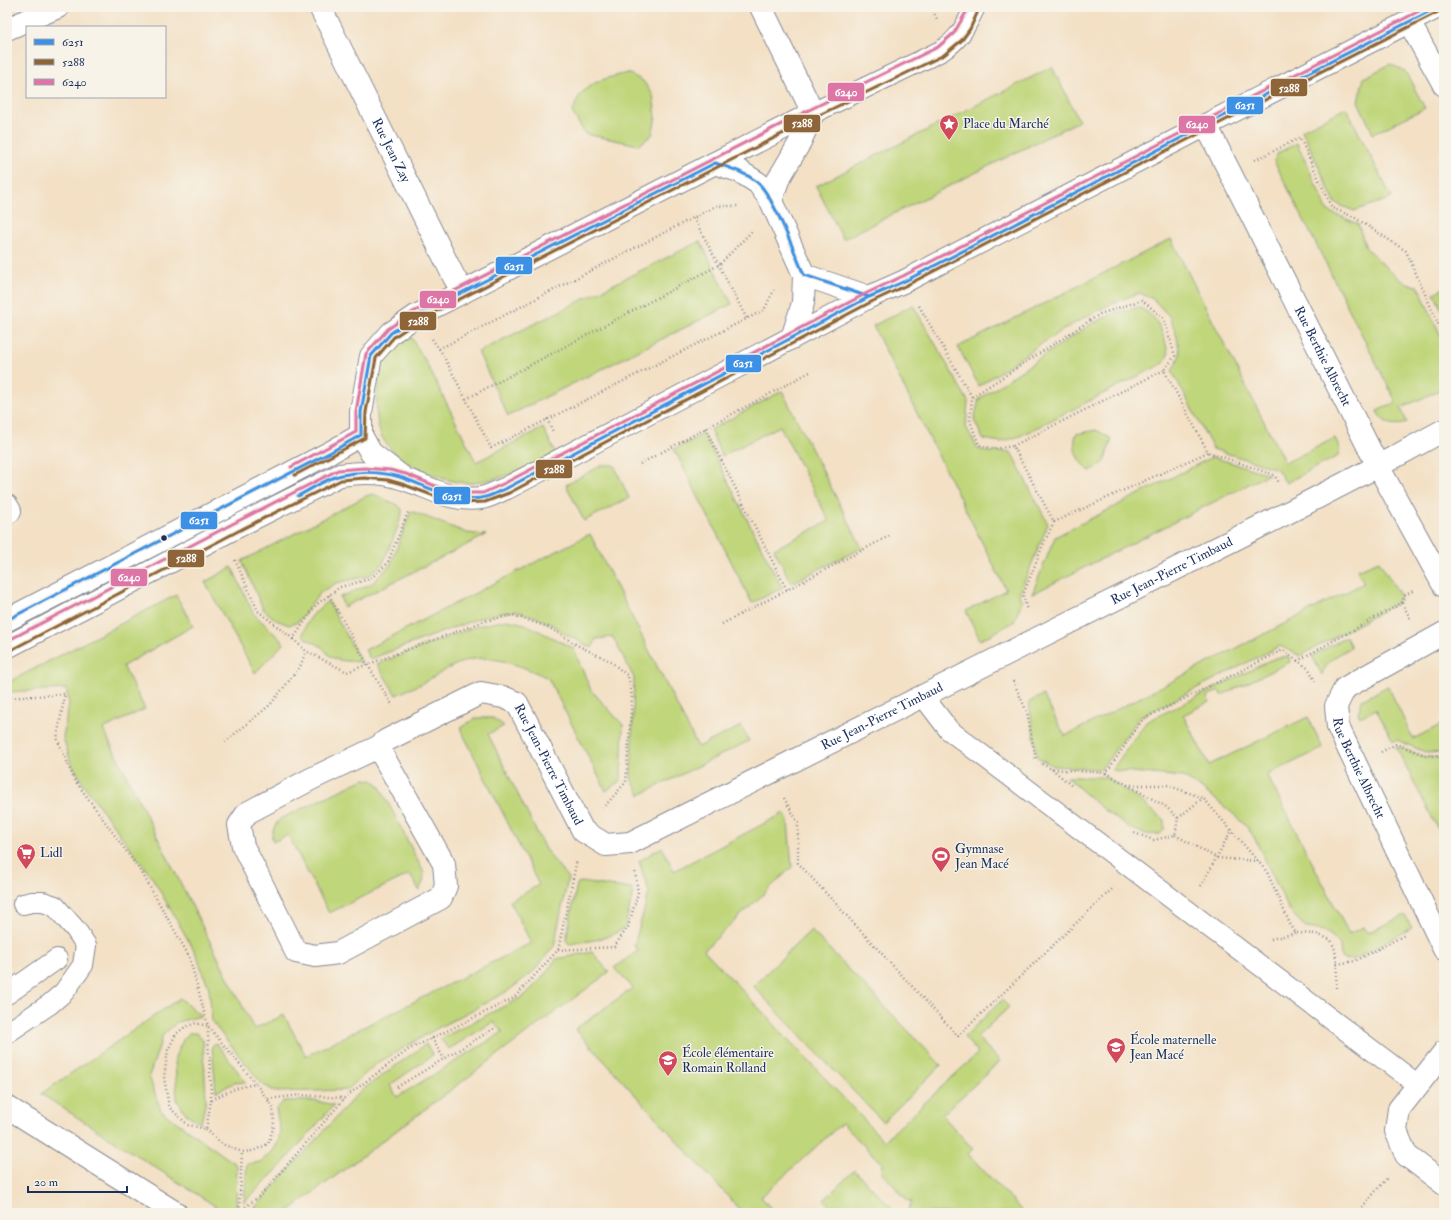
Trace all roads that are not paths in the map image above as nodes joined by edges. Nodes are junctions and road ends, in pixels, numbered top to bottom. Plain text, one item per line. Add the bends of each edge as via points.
1 (58, 7) edge
2 (320, 7) edge
3 (761, 7) edge
4 (975, 7) edge
5 (1438, 7) edge
6 (1409, 22) junction
7 (7, 29) edge
8 (1444, 85) edge
9 (813, 113) junction
10 (1206, 124) junction
11 (715, 163) junction
12 (773, 208) junction
13 (804, 275) junction
14 (463, 292) junction
15 (869, 297) junction
16 (792, 338) junction
17 (1444, 430) edge
18 (360, 434) junction
19 (1378, 466) junction
20 (411, 482) junction
21 (7, 506) edge
22 (7, 513) edge
23 (1444, 586) edge
24 (7, 620) edge
25 (1444, 634) edge
26 (7, 647) edge
27 (923, 696) junction
28 (378, 747) junction
29 (23, 904) dead end
30 (1444, 949) edge
31 (57, 959) dead end
32 (7, 994) edge
33 (7, 1033) edge
34 (1444, 1052) edge
35 (1418, 1085) junction
36 (7, 1107) edge
37 (1444, 1184) edge
38 (176, 1213) edge

1 - 7 street
2 - 14 street, Rue Jean Zay
3 - 9 street
4 - 9 lane via 957,40 950,46
5 - 6 street
6 - 8 street
6 - 10 street
9 - 11 street
9 - 12 street via 778,180
10 - 15 street via 905,281
10 - 19 street, Rue Berthie Albrecht
11 - 12 street via 749,176 758,183
11 - 14 street
12 - 13 street
13 - 15 street
13 - 16 street via 803,303
14 - 18 street via 391,332 371,356 361,412
15 - 16 street
16 - 20 street via 507,488 482,498 460,498 441,494
17 - 19 street, Rue Jean-Pierre Timbaud
18 - 20 street via 371,453
18 - 24 street via 331,452
19 - 23 street, Rue Berthie Albrecht
19 - 27 street, Rue Jean-Pierre Timbaud
20 - 26 street via 379,474 340,475
21 - 22 street via 10,511
25 - 30 street, Rue Berthie Albrecht via 1345,688 1336,706 1338,727
27 - 28 street, Rue Jean-Pierre Timbaud via 630,843 606,845 583,831 518,703 503,697 481,693 387,740
27 - 35 lane via 949,730
28 - 28 street, Rue Jean-Pierre Timbaud via 247,813 239,824 243,846 296,952 315,956 338,953 441,898 446,886 444,864
29 - 33 lane via 43,902 56,906 86,945 83,965 64,992
31 - 32 lane
34 - 35 street
35 - 37 street via 1399,1109 1396,1131 1406,1155
36 - 38 street

